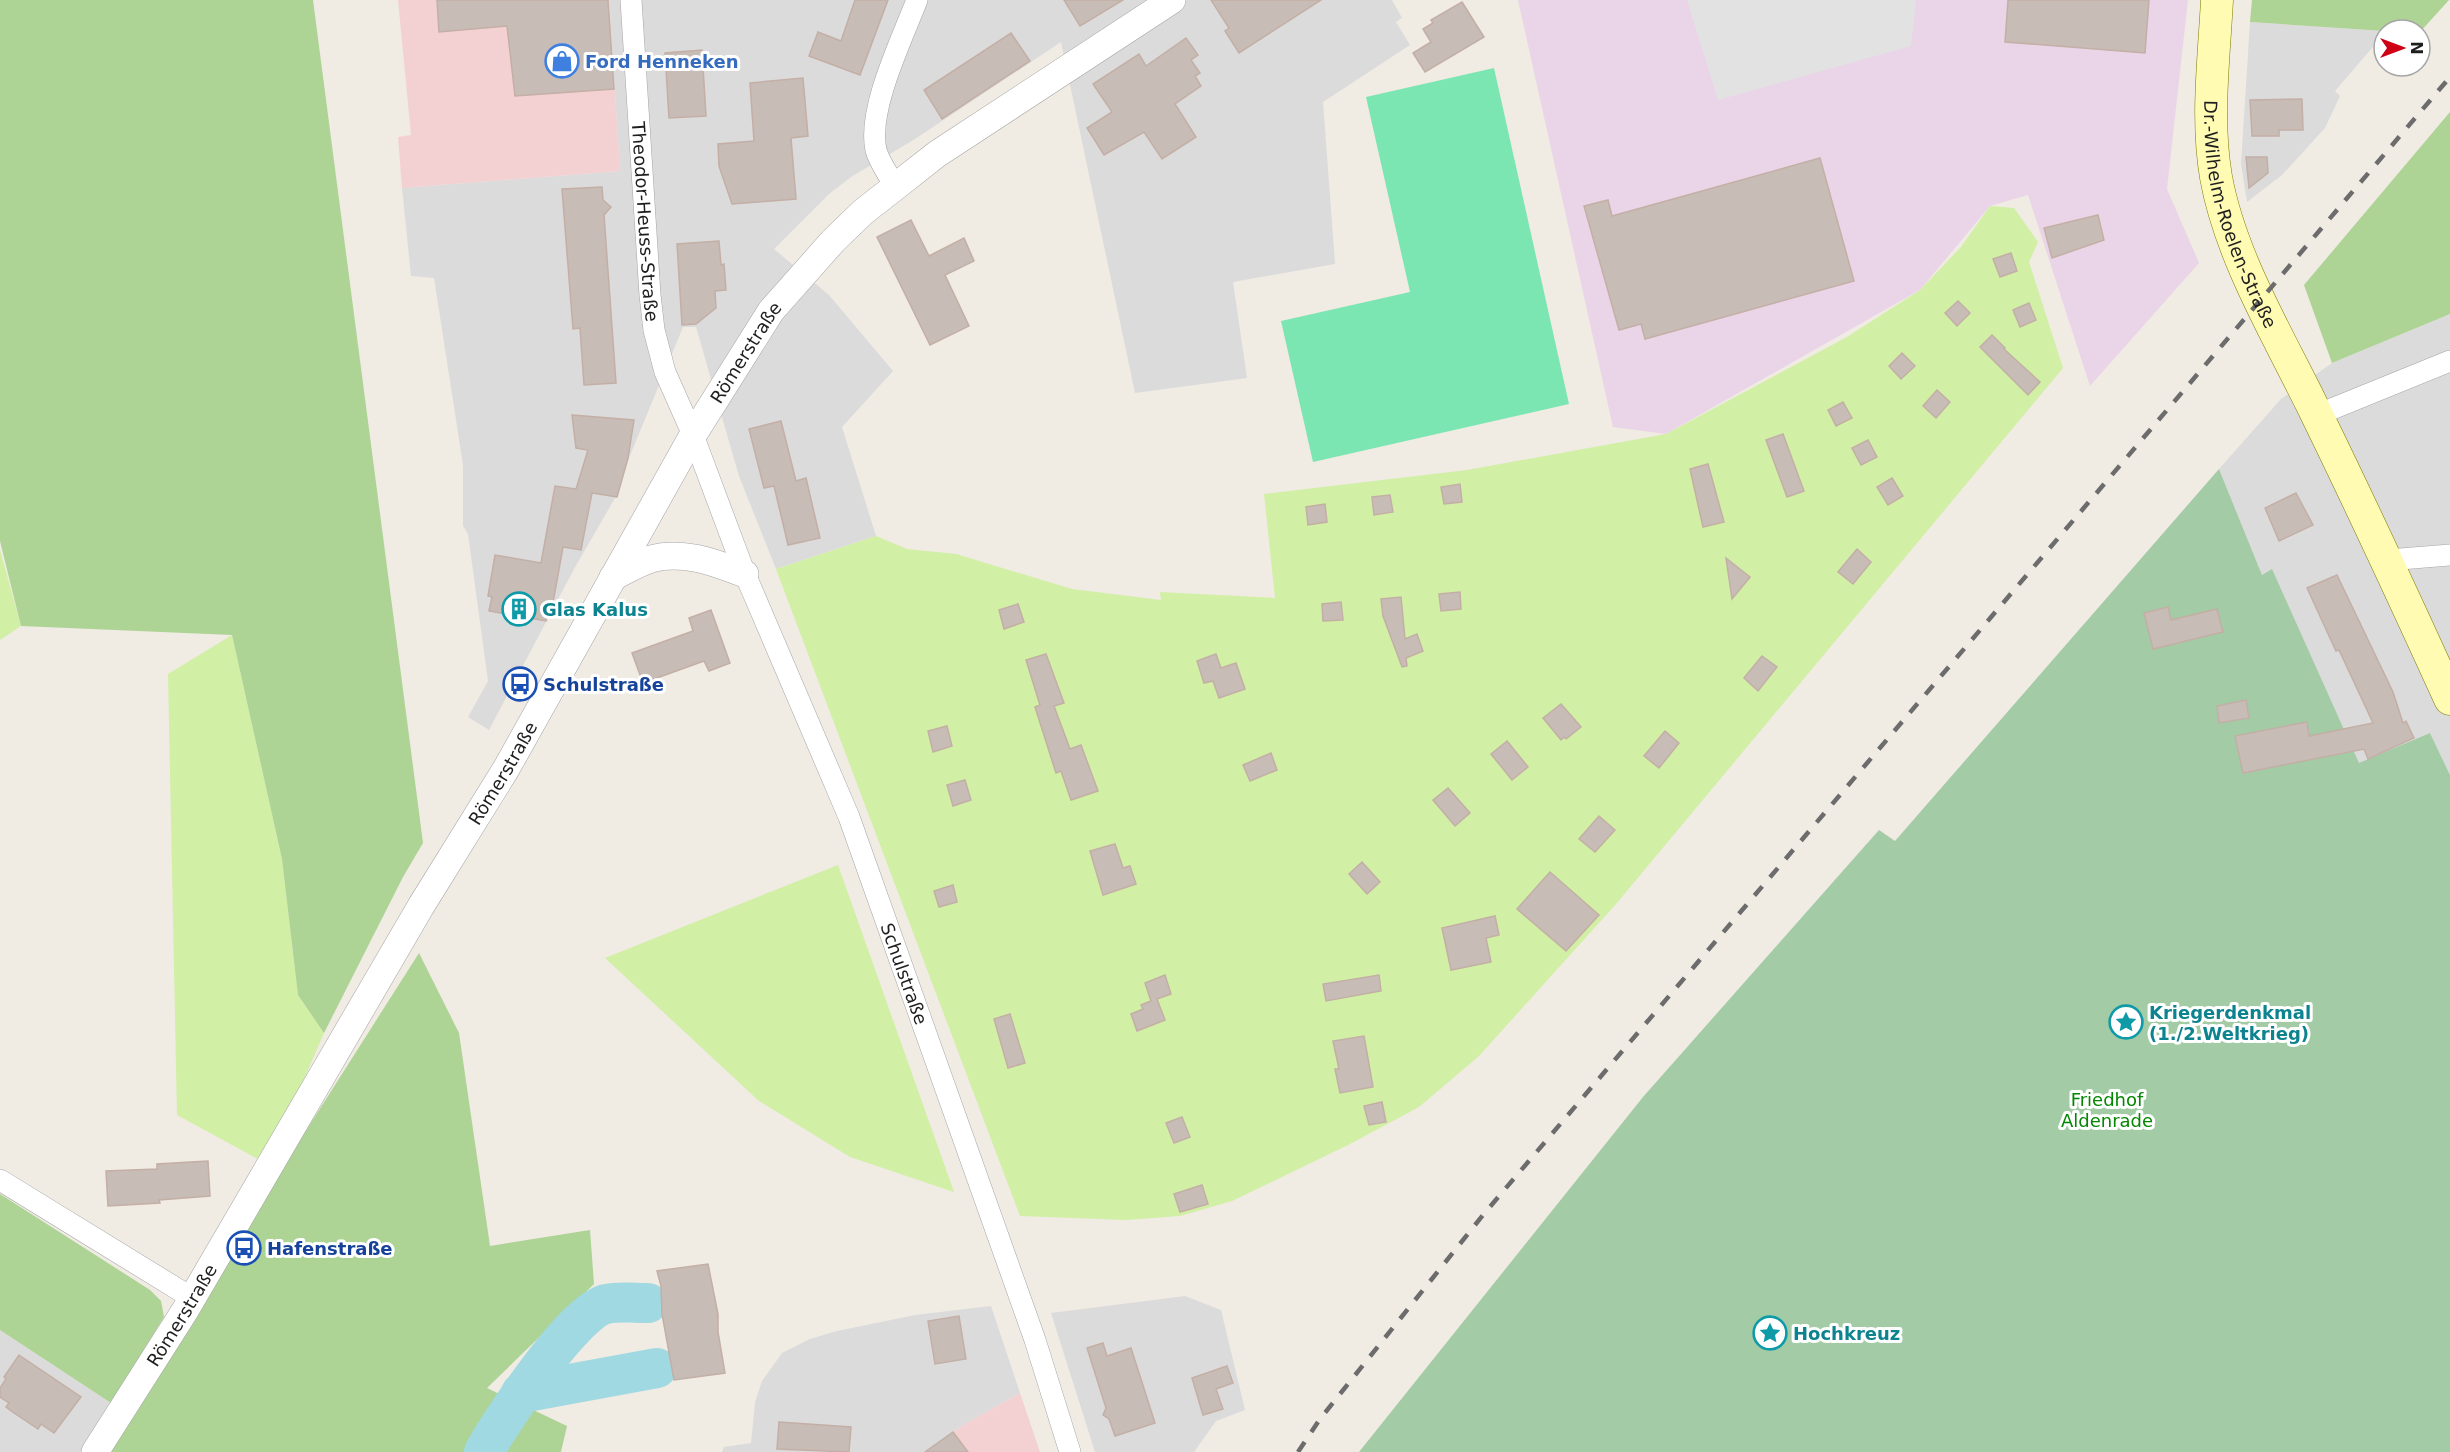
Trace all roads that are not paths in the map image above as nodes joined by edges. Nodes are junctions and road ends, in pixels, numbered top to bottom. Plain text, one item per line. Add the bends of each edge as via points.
1 (631, 0) edge
2 (917, 0) edge
3 (1173, 0) edge
4 (2217, 0) edge
5 (895, 187) junction
6 (2450, 361) edge
7 (2317, 415) junction
8 (693, 435) junction
9 (2450, 555) edge
10 (2388, 560) junction
11 (746, 574) junction
12 (613, 577) junction
13 (2450, 699) edge
14 (0, 1180) edge
15 (192, 1298) junction
16 (95, 1452) edge
17 (1070, 1452) edge

1 - 8 street, Theodor-Heuss-Straße via 654,330 665,372
2 - 5 street via 876,108 873,129 876,152
3 - 5 street, Römerstraße via 938,154
4 - 7 main road, Dr.-Wilhelm-Roelen-Straße via 2211,120 2216,177 2251,281
5 - 8 street, Römerstraße via 833,241 771,311
6 - 7 street
7 - 10 main road, Dr.-Wilhelm-Roelen-Straße
8 - 11 street, Schulstraße
8 - 12 street, Römerstraße
9 - 10 street
10 - 13 main road, Dr.-Wilhelm-Roelen-Straße
11 - 12 street via 673,555 650,559
11 - 17 street, Schulstraße via 849,817 1035,1340
12 - 15 street, Römerstraße via 506,770 410,925
14 - 15 street
15 - 16 street, Römerstraße

